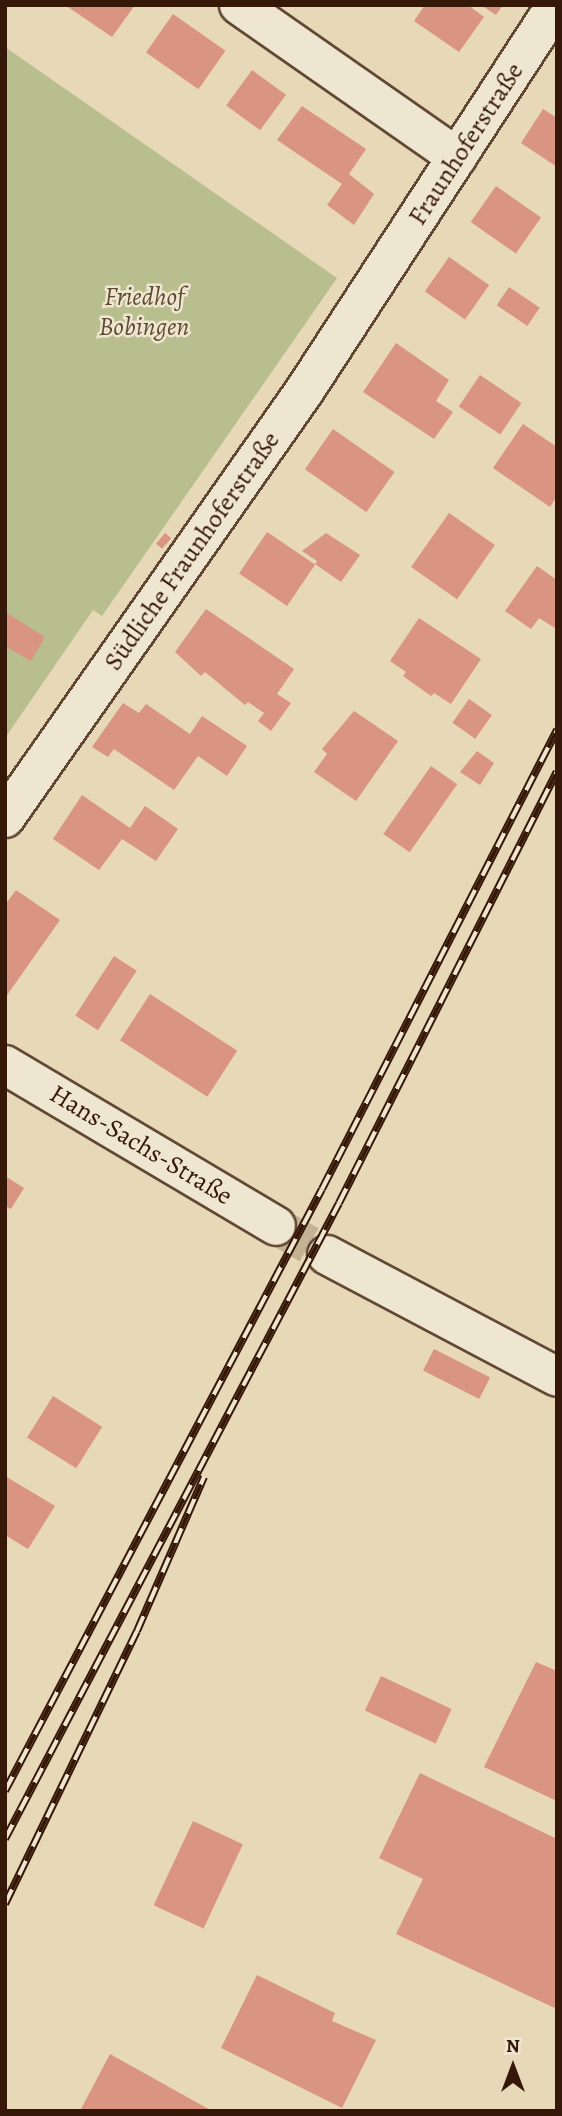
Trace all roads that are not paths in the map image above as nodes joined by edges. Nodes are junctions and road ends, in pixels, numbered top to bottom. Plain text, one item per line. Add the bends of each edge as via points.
1 (239, 5) edge
2 (556, 5) edge
3 (457, 157) junction
4 (376, 282) joint
5 (5, 818) edge
6 (5, 1065) edge
7 (276, 1226) tunnel mouth
8 (327, 1255) tunnel mouth
9 (557, 1377) edge

1 - 3 street
2 - 3 street, Fraunhoferstraße
3 - 4 street, Fraunhoferstraße
4 - 5 street, Südliche Fraunhoferstraße
6 - 7 street, Hans-Sachs-Straße
8 - 9 street

